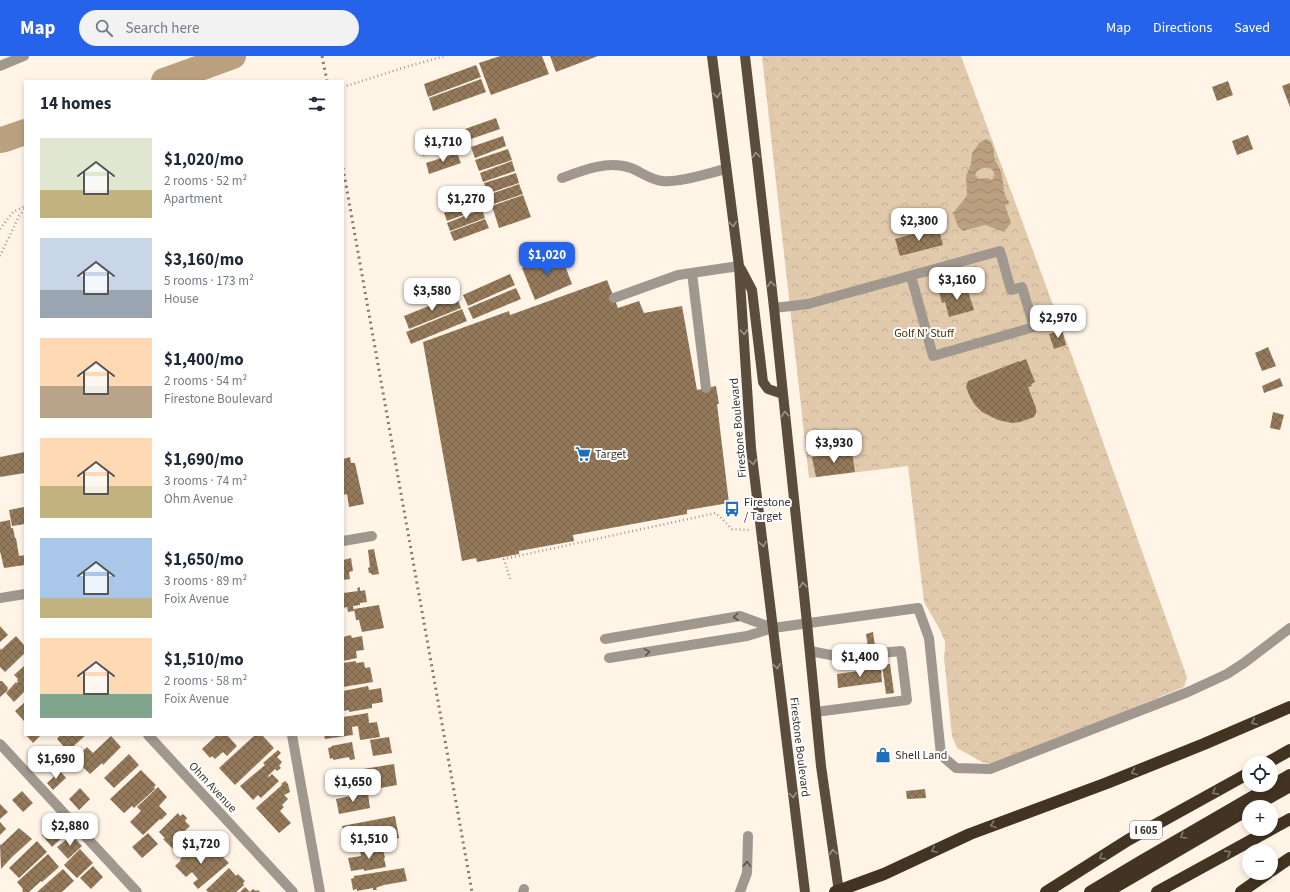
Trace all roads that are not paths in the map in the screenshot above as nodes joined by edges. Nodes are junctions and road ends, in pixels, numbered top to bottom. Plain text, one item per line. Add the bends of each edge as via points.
1 (24, 56) edge
2 (712, 56) edge
3 (744, 56) edge
4 (0, 66) edge
5 (726, 169) junction
6 (562, 178) dead end
7 (739, 266) junction
8 (692, 273) junction
9 (911, 276) junction
10 (614, 298) dead end
11 (774, 308) junction
12 (706, 388) dead end
13 (783, 394) junction
14 (372, 536) dead end
15 (344, 541) edge
16 (23, 597) edge
17 (0, 598) edge
18 (807, 623) junction
19 (773, 628) junction
20 (1290, 628) edge
21 (605, 639) dead end
22 (810, 651) junction
23 (609, 658) dead end
24 (1290, 706) edge
25 (816, 712) junction
26 (149, 736) edge
27 (292, 736) edge
28 (0, 744) edge
29 (1290, 750) edge
30 (1278, 757) edge
31 (1290, 775) edge
32 (1242, 777) edge
33 (1290, 786) edge
34 (1265, 800) edge
35 (1242, 813) edge
36 (1290, 819) edge
37 (748, 836) dead end
38 (1290, 858) edge
39 (1278, 866) edge
40 (1258, 880) edge
41 (837, 891) edge
42 (137, 892) edge
43 (293, 892) edge
44 (320, 892) edge
45 (740, 892) edge
46 (805, 892) edge
47 (1046, 892) edge
48 (1090, 892) edge
49 (1107, 892) edge
50 (1157, 892) edge
51 (1241, 892) edge

1 - 4 street
2 -> 5 main road, Firestone Boulevard
11 -> 3 main road, Firestone Boulevard
5 - 6 street via 674,181 661,181 617,165 587,169
5 -> 7 main road, Firestone Boulevard
7 - 8 street
7 - 13 main road via 752,290 763,382 768,389
7 -> 19 main road, Firestone Boulevard via 751,448
8 - 10 street via 678,275
8 - 12 street
9 - 9 street via 1000,251 1011,290 1022,287 1034,327 933,356
9 - 11 street via 808,304
11 - 13 main road, Firestone Boulevard
18 -> 13 main road, Firestone Boulevard
14 - 15 street
16 - 17 street
18 - 19 street
18 - 20 street via 918,608 929,638 941,755 956,768 990,769 1188,692 1227,674
18 - 22 main road, Firestone Boulevard
19 -> 21 street via 740,616
23 -> 19 street via 747,636
19 -> 46 main road, Firestone Boulevard
22 - 25 main road, Firestone Boulevard
22 - 25 street via 840,657 901,651 907,700
24 -> 41 highway via 1204,744 970,834 884,874
41 -> 25 main road, Firestone Boulevard
26 - 43 street, Ohm Avenue
27 - 44 street
28 - 42 street
29 - 30 highway
31 -> 48 highway
32 -> 47 highway, I 605 via 1128,840
33 - 34 highway
35 - 49 highway
50 -> 36 highway
45 -> 37 street via 747,873
38 - 39 highway
40 - 51 highway

